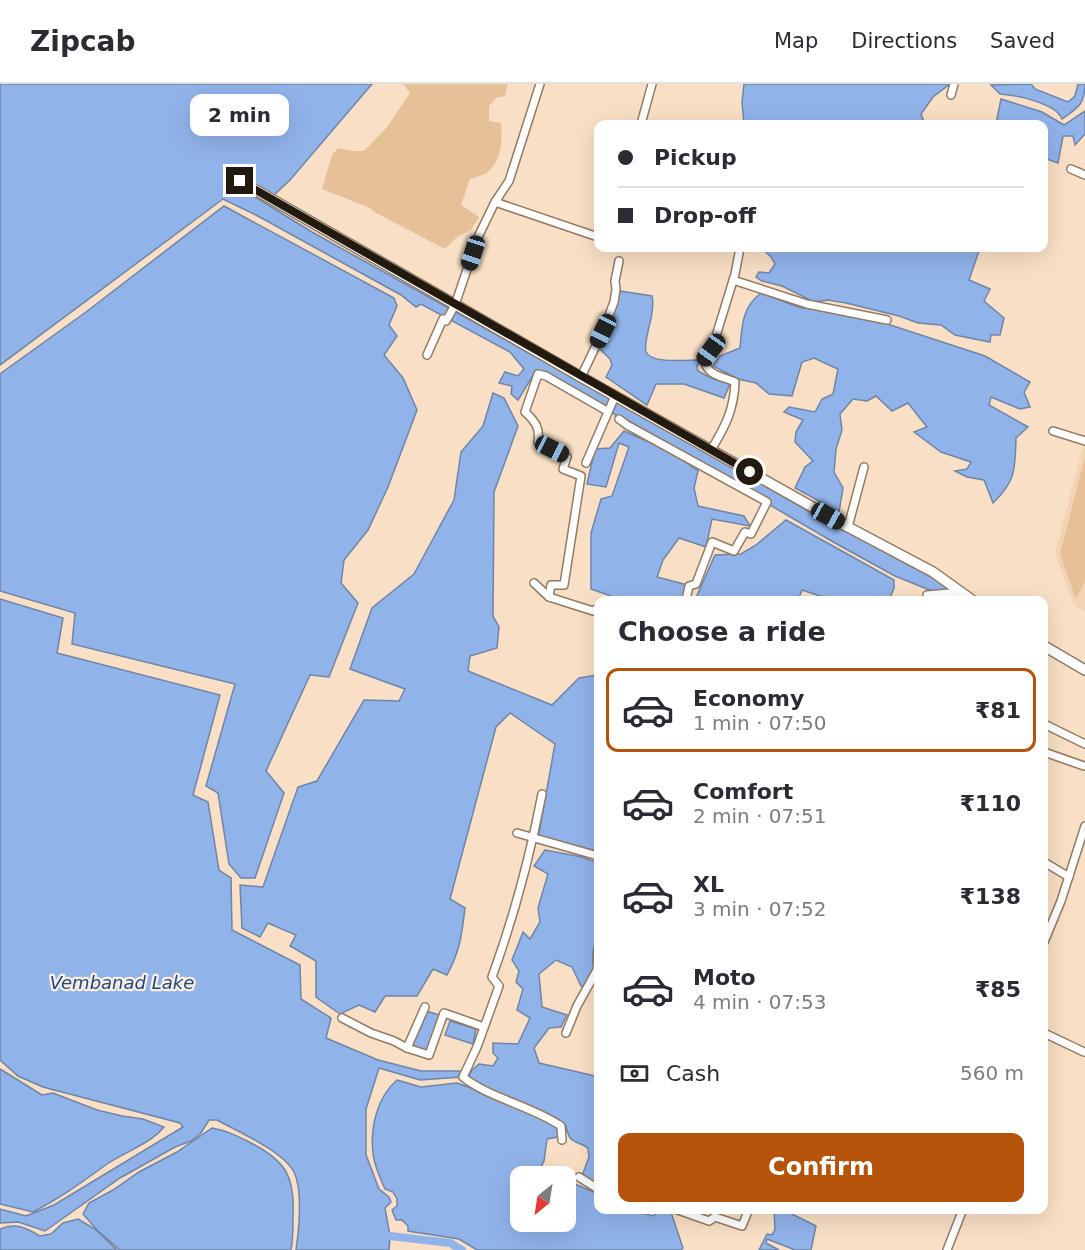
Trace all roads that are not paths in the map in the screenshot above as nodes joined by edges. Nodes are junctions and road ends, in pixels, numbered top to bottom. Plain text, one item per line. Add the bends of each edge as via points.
1 (540, 84) edge
2 (652, 84) edge
3 (954, 84) edge
4 (951, 95) dead end
5 (642, 120) edge
6 (1071, 169) dead end
7 (1085, 175) edge
8 (240, 181) dead end
9 (495, 202) junction
10 (594, 236) edge
11 (739, 252) edge
12 (620, 261) dead end
13 (733, 280) junction
14 (455, 305) junction
15 (887, 320) dead end
16 (427, 355) dead end
17 (581, 376) junction
18 (615, 396) junction
19 (607, 411) junction
20 (619, 419) dead end
21 (1053, 431) dead end
22 (1085, 441) edge
23 (711, 450) junction
24 (586, 463) dead end
25 (864, 467) dead end
26 (848, 527) junction
27 (534, 583) dead end
28 (962, 592) junction
29 (927, 595) dead end
30 (687, 596) edge
31 (967, 596) edge
32 (549, 597) junction
33 (594, 611) edge
34 (1048, 648) edge
35 (1085, 670) edge
36 (1048, 726) edge
37 (1085, 744) edge
38 (1048, 753) edge
39 (1085, 765) edge
40 (542, 794) dead end
41 (1085, 826) edge
42 (517, 834) dead end
43 (534, 838) junction
44 (594, 855) edge
45 (1048, 864) edge
46 (1069, 877) junction
47 (1048, 931) edge
48 (594, 978) edge
49 (424, 1006) dead end
50 (342, 1018) dead end
51 (484, 1027) junction
52 (566, 1033) dead end
53 (1048, 1035) edge
54 (407, 1048) junction
55 (1084, 1052) edge
56 (562, 1140) dead end
57 (579, 1177) dead end
58 (594, 1186) edge
59 (689, 1214) edge
60 (747, 1214) edge
61 (961, 1214) edge
62 (947, 1250) edge

1 - 9 street via 509,181
2 - 5 street
3 - 4 street
6 - 7 street
8 - 14 street
9 - 10 street
9 - 14 street via 478,237
11 - 13 street
12 - 17 street via 614,302
13 - 15 street via 807,304
13 - 23 street via 711,350 704,360 710,373 735,382 727,424
14 - 16 street via 446,321 442,319
14 - 17 street
17 - 18 street
18 - 19 street
18 - 23 street
19 - 24 street
19 - 32 street via 538,374 525,412 536,421 538,442 567,457 563,469 581,476 564,585 552,585
20 - 30 street via 767,502 752,534 745,532 734,551 712,542 696,584 689,586
21 - 22 street
23 - 26 street
25 - 26 street
26 - 28 street via 933,572
27 - 32 street
28 - 29 street
28 - 31 street
32 - 33 street
34 - 35 street
36 - 37 street
38 - 39 street
40 - 43 street
41 - 46 street
42 - 43 street
43 - 44 street
43 - 51 street via 510,929 492,977 499,986
45 - 46 street
46 - 47 street
48 - 52 street
49 - 54 street
50 - 54 street
51 - 54 street via 444,1013 429,1055
51 - 56 street via 463,1077 550,1118 561,1126
53 - 55 street
57 - 58 street
59 - 60 street via 709,1221 715,1216 742,1226
61 - 62 street

